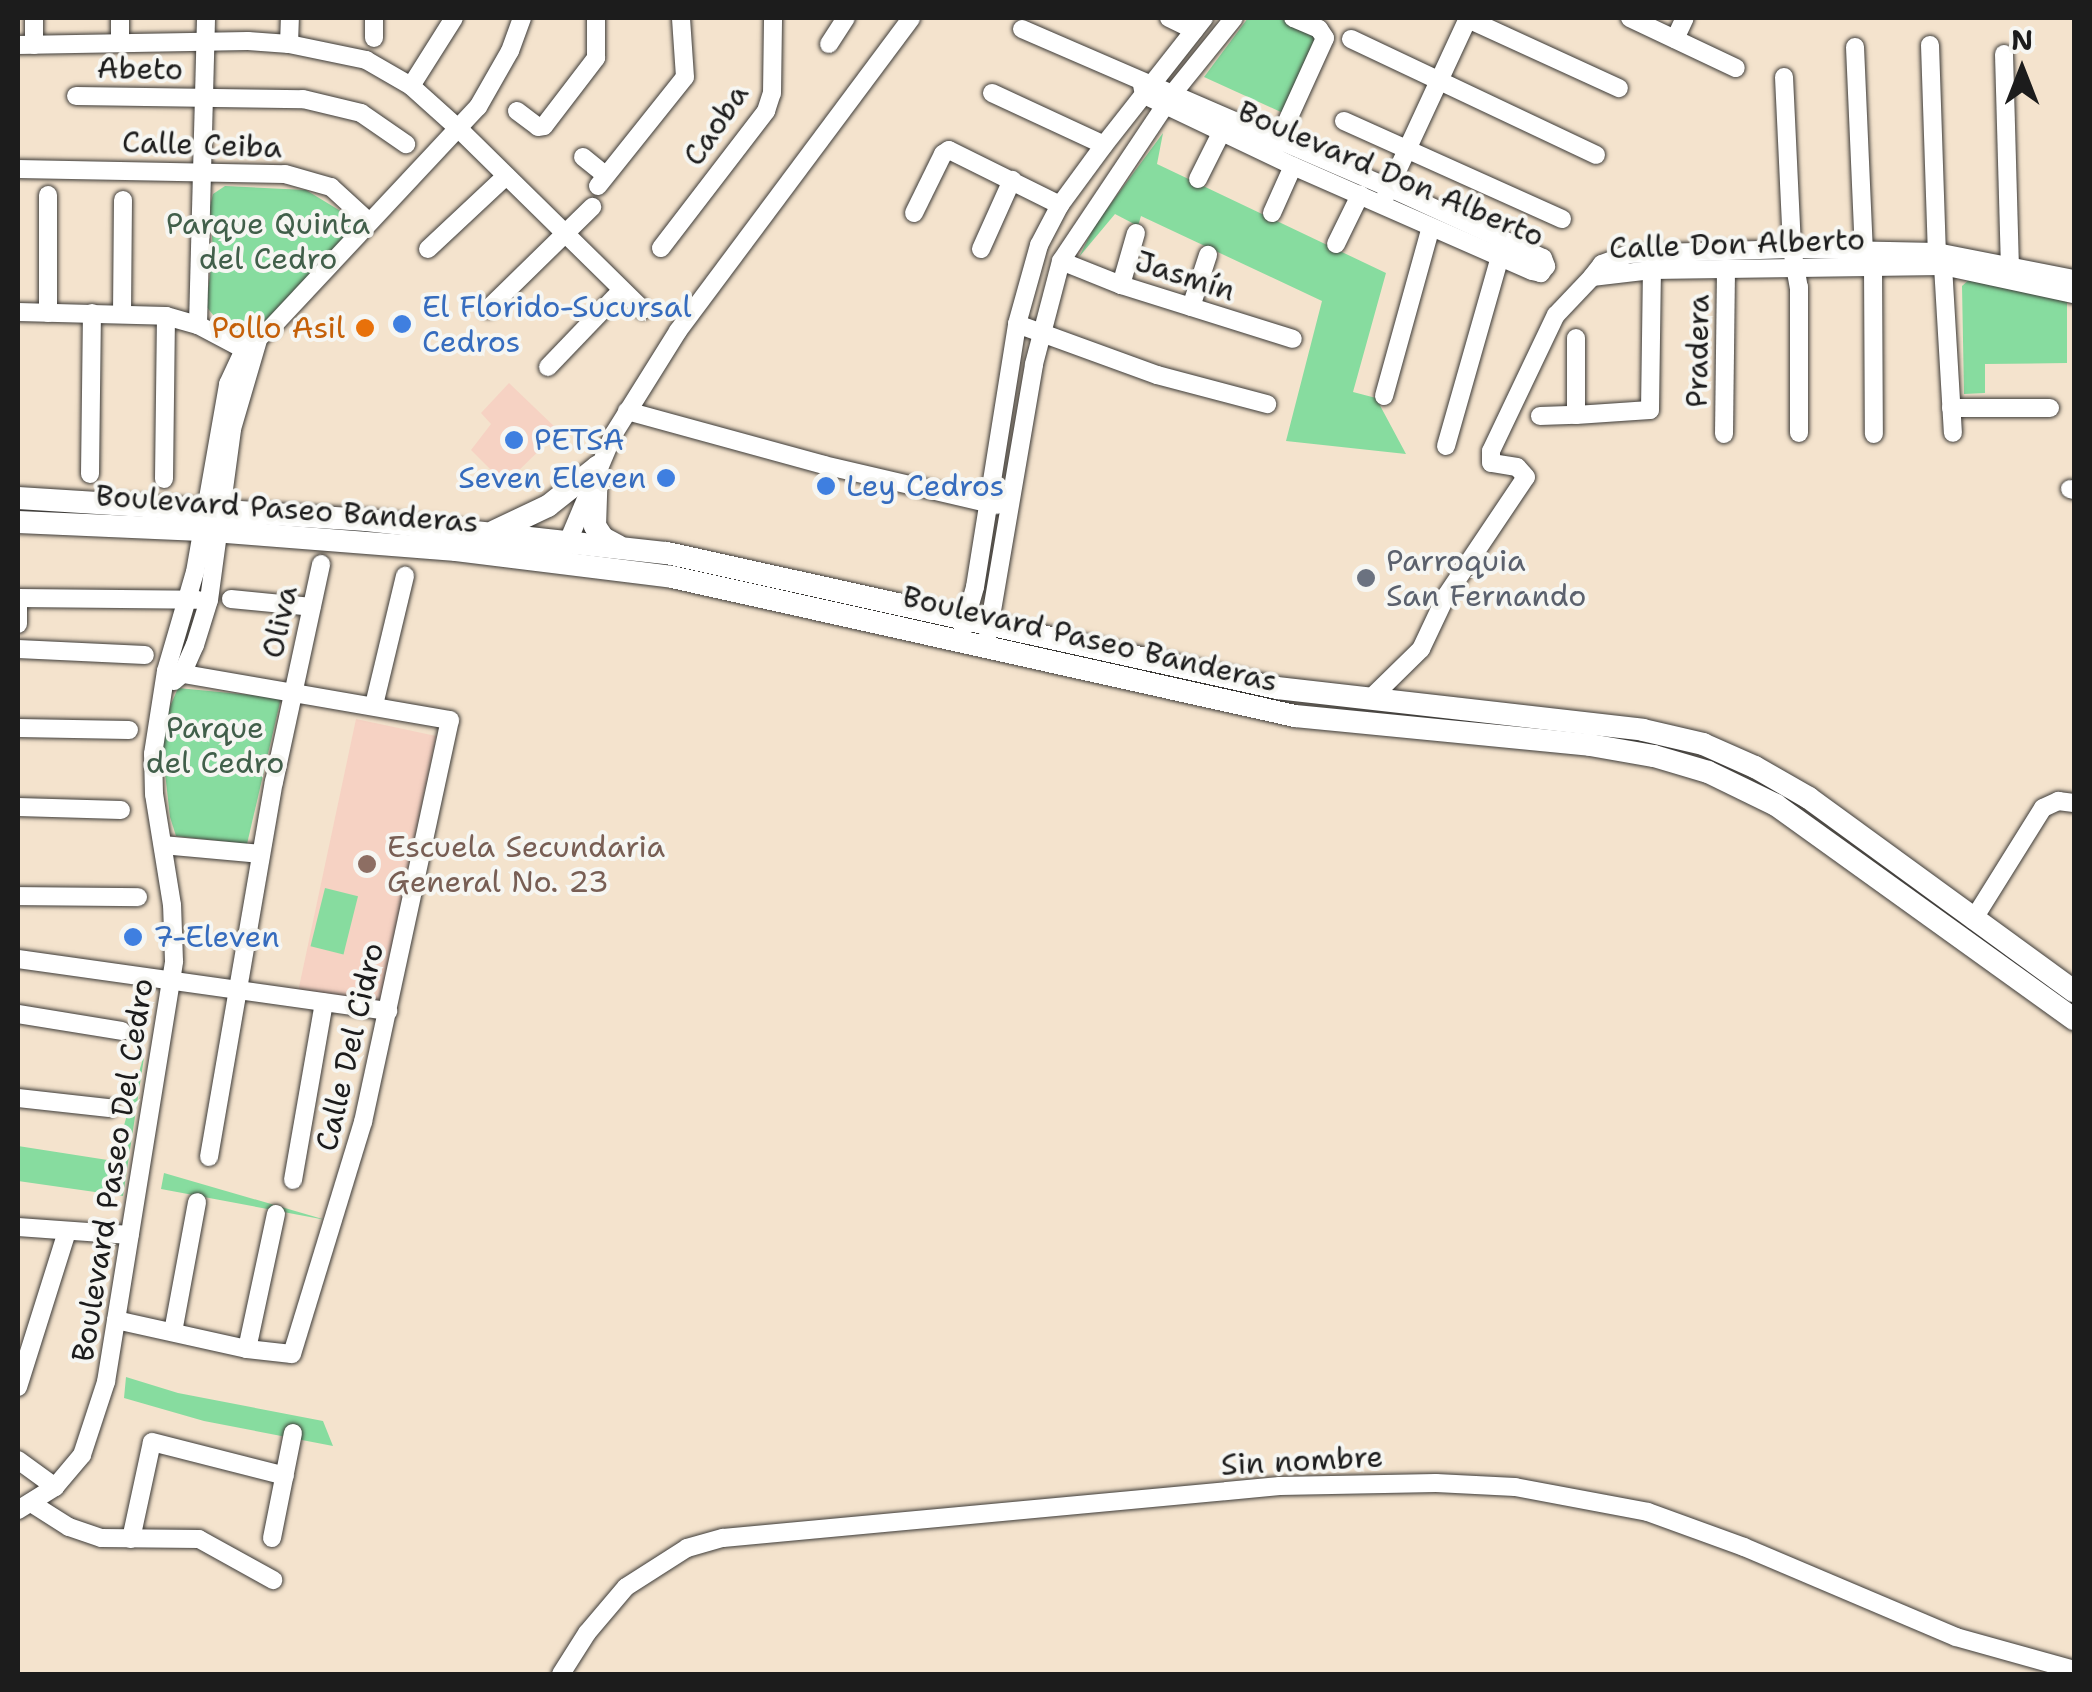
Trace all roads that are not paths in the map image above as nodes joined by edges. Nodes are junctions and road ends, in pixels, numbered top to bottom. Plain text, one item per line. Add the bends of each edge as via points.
1 (34, 18) edge
2 (120, 18) edge
3 (206, 18) edge
4 (290, 18) edge
5 (374, 18) edge
6 (454, 18) edge
7 (522, 18) edge
8 (596, 18) edge
9 (681, 18) edge
10 (773, 18) edge
11 (846, 18) edge
12 (912, 18) edge
13 (1169, 18) edge
14 (1234, 18) edge
15 (1293, 18) edge
16 (1468, 18) edge
17 (1630, 18) edge
18 (1685, 18) edge
19 (1199, 24) edge
20 (1022, 29) dead end
21 (374, 38) dead end
22 (1351, 39) dead end
23 (1674, 39) junction
24 (120, 42) junction
25 (206, 42) junction
26 (289, 44) junction
27 (829, 44) dead end
28 (26, 46) edge
29 (1930, 46) dead end
30 (1856, 47) dead end
31 (2004, 54) dead end
32 (1736, 68) dead end
33 (1784, 77) dead end
34 (1440, 82) junction
35 (411, 86) junction
36 (1146, 87) junction
37 (1619, 88) dead end
38 (992, 93) dead end
39 (76, 96) dead end
40 (204, 97) junction
41 (1169, 99) junction
42 (516, 111) dead end
43 (1344, 121) dead end
44 (459, 129) junction
45 (1222, 132) junction
46 (406, 144) dead end
47 (1104, 145) junction
48 (1275, 147) junction
49 (1409, 152) junction
50 (1596, 155) dead end
51 (583, 157) dead end
52 (1293, 166) junction
53 (18, 169) edge
54 (202, 172) junction
55 (506, 176) junction
56 (1198, 179) dead end
57 (1012, 180) junction
58 (48, 195) dead end
59 (1360, 195) junction
60 (1386, 196) junction
61 (123, 200) dead end
62 (1060, 205) junction
63 (592, 207) dead end
64 (914, 213) dead end
65 (1272, 214) dead end
66 (1562, 219) dead end
67 (370, 222) junction
68 (1431, 226) junction
69 (565, 233) junction
70 (1136, 233) dead end
71 (1336, 244) dead end
72 (661, 248) dead end
73 (1502, 248) junction
74 (428, 249) dead end
75 (981, 249) dead end
76 (1208, 255) dead end
77 (1868, 258) junction
78 (1795, 259) junction
79 (1940, 259) junction
80 (1061, 261) junction
81 (2010, 266) junction
82 (1726, 268) junction
83 (1652, 270) junction
84 (1592, 277) junction
85 (2074, 279) edge
86 (1121, 285) junction
87 (621, 291) junction
88 (2074, 294) edge
89 (1190, 307) junction
90 (488, 309) dead end
91 (643, 310) dead end
92 (18, 312) edge
93 (48, 312) junction
94 (92, 313) junction
95 (122, 314) junction
96 (166, 316) junction
97 (1017, 324) junction
98 (198, 325) junction
99 (1041, 332) junction
100 (1293, 338) dead end
101 (1576, 338) dead end
102 (252, 348) junction
103 (1010, 360) junction
104 (1034, 364) junction
105 (548, 367) dead end
106 (1384, 396) dead end
107 (1266, 404) dead end
108 (1950, 408) junction
109 (2050, 408) dead end
110 (627, 411) junction
111 (1576, 415) junction
112 (1540, 416) dead end
113 (1798, 433) dead end
114 (1952, 433) dead end
115 (1724, 434) dead end
116 (1874, 434) dead end
117 (1446, 446) dead end
118 (597, 467) junction
119 (90, 474) dead end
120 (164, 478) dead end
121 (18, 498) edge
122 (988, 504) junction
123 (1012, 508) junction
124 (212, 519) junction
125 (18, 522) edge
126 (491, 533) junction
127 (621, 547) junction
128 (564, 551) junction
129 (320, 564) dead end
130 (404, 576) dead end
131 (18, 598) edge
132 (231, 599) dead end
133 (186, 606) junction
134 (207, 607) junction
135 (312, 607) junction
136 (18, 624) edge
137 (964, 628) junction
138 (988, 634) junction
139 (18, 649) edge
140 (145, 655) dead end
141 (171, 677) junction
142 (294, 690) junction
143 (1368, 700) junction
144 (374, 705) junction
145 (18, 728) edge
146 (129, 730) dead end
147 (2074, 804) edge
148 (18, 806) edge
149 (121, 810) dead end
150 (163, 846) junction
151 (261, 854) junction
152 (18, 896) edge
153 (138, 897) dead end
154 (1973, 920) junction
155 (18, 959) edge
156 (171, 982) junction
157 (235, 989) junction
158 (2074, 990) edge
159 (324, 1003) junction
160 (388, 1010) junction
161 (18, 1014) edge
162 (2074, 1019) edge
163 (122, 1031) dead end
164 (18, 1098) edge
165 (109, 1108) dead end
166 (209, 1157) dead end
167 (292, 1180) dead end
168 (197, 1202) dead end
169 (276, 1214) dead end
170 (18, 1227) edge
171 (67, 1232) junction
172 (130, 1235) junction
173 (116, 1320) junction
174 (174, 1332) junction
175 (248, 1350) junction
176 (18, 1387) edge
177 (294, 1433) dead end
178 (18, 1460) edge
179 (285, 1476) junction
180 (54, 1487) junction
181 (24, 1507) edge
182 (272, 1538) dead end
183 (131, 1539) junction
184 (273, 1580) dead end
185 (2074, 1670) edge
186 (561, 1674) edge

1 - 28 street
2 - 24 street
3 - 25 street
4 - 26 street
5 - 21 street
6 - 35 street
7 - 44 street via 495,80
8 - 42 street via 596,58 544,126
9 - 51 street via 686,75 601,180
10 - 72 street, Caoba via 766,111
11 - 27 street
12 - 110 street via 698,302
13 - 19 street
14 - 41 street
15 - 48 street via 1324,38
16 - 34 street
16 - 37 street
17 - 23 street
18 - 23 street
19 - 36 street
20 - 36 street, Boulevard Don Alberto
22 - 34 street
23 - 32 street
24 - 25 street
24 - 28 street
25 - 26 street
25 - 40 street
26 - 35 street via 366,60
29 - 79 street
30 - 77 street
31 - 81 street
33 - 78 street
34 - 49 street
34 - 50 street
35 - 44 street
36 - 41 street, Boulevard Don Alberto
36 - 47 street
38 - 47 street
39 - 40 street, Abeto
40 - 46 street, Abeto via 331,104 361,113
40 - 54 street
41 - 45 street, Boulevard Don Alberto
41 - 48 street, Boulevard Don Alberto
41 - 80 street
43 - 49 street
44 - 55 street
44 - 67 street
45 - 48 street, Boulevard Don Alberto
45 - 56 street
47 - 62 street
48 - 52 street, Boulevard Don Alberto
48 - 60 street, Boulevard Don Alberto
49 - 60 street
49 - 66 street
52 - 59 street, Boulevard Don Alberto
52 - 65 street
53 - 54 street, Calle Ceiba
54 - 67 street, Calle Ceiba via 310,178
54 - 98 street
55 - 69 street
55 - 74 street
57 - 62 street
57 - 64 street via 950,150
57 - 75 street
58 - 93 street
59 - 60 street, Boulevard Don Alberto
59 - 71 street
60 - 68 street, Boulevard Don Alberto
60 - 73 street, Boulevard Don Alberto
61 - 95 street
62 - 97 street via 1039,245
63 - 69 street
67 - 102 street
68 - 73 street, Boulevard Don Alberto
68 - 106 street
69 - 87 street
69 - 90 street
70 - 86 street
73 - 117 street
76 - 89 street
77 - 78 street, Calle Don Alberto
77 - 79 street, Calle Don Alberto
77 - 116 street
78 - 82 street, Calle Don Alberto
78 - 84 street, Calle Don Alberto via 1629,254 1602,264
78 - 113 street
79 - 81 street, Calle Don Alberto
79 - 88 street, Calle Don Alberto
79 - 108 street
80 - 86 street, Jasmín
80 - 99 street
81 - 85 street, Calle Don Alberto
82 - 83 street, Calle Don Alberto
82 - 115 street, Pradera
83 - 84 street, Calle Don Alberto
83 - 111 street via 1652,407 1644,413
84 - 143 street via 1556,315 1491,450 1491,463 1524,470 1526,477 1446,596 1421,649
86 - 89 street, Jasmín
87 - 91 street
87 - 105 street
89 - 100 street, Jasmín
92 - 93 street
93 - 94 street
94 - 95 street
94 - 119 street
95 - 96 street
96 - 98 street
96 - 120 street
97 - 99 street
97 - 103 street
98 - 102 street
99 - 104 street
99 - 107 street via 1157,375
101 - 111 street
102 - 124 street
103 - 104 street
103 - 122 street
104 - 123 street
108 - 109 street
108 - 114 street
110 - 118 street
110 - 122 street
111 - 112 street
118 - 126 main road via 548,506
118 - 127 main road via 595,526
118 - 128 street
121 - 124 main road, Boulevard Paseo Banderas
122 - 123 street
122 - 137 street
123 - 138 street
124 - 125 main road, Boulevard Paseo Banderas
124 - 126 main road, Boulevard Paseo Banderas
124 - 128 main road, Boulevard Paseo Banderas
124 - 133 street
124 - 134 street
126 - 128 main road, Boulevard Paseo Banderas
127 - 128 main road, Boulevard Paseo Banderas
127 - 137 main road, Boulevard Paseo Banderas
128 - 137 main road, Boulevard Paseo Banderas
129 - 135 street, Oliva
130 - 144 street
131 - 133 street via 138,600 168,612
131 - 136 street
132 - 135 street
133 - 134 street
133 - 141 street
134 - 141 street
135 - 142 street, Oliva
137 - 138 main road, Boulevard Paseo Banderas
138 - 143 main road, Boulevard Paseo Banderas
138 - 162 main road, Boulevard Paseo Banderas via 1295,716 1590,745 1708,772 1776,805
139 - 140 street
141 - 142 street, Calle Del Cidro
141 - 150 street, Boulevard Paseo Del Cedro via 152,777
142 - 144 street, Calle Del Cidro
142 - 151 street, Oliva
143 - 154 main road, Boulevard Paseo Banderas via 1643,730 1702,744 1809,798
144 - 160 street, Calle Del Cidro via 450,720
145 - 146 street
147 - 154 street via 2058,801 2043,808
148 - 149 street
150 - 151 street
150 - 156 street, Boulevard Paseo Del Cedro via 174,933
151 - 157 street, Oliva
152 - 153 street
154 - 158 main road, Boulevard Paseo Banderas
155 - 156 street
156 - 157 street
156 - 172 street, Boulevard Paseo Del Cedro
157 - 159 street
157 - 166 street, Oliva
159 - 160 street
159 - 167 street
160 - 175 street, Calle Del Cidro via 363,1122 292,1354
161 - 163 street
164 - 165 street
168 - 174 street
169 - 175 street
170 - 171 street
171 - 172 street
171 - 176 street
172 - 173 street, Boulevard Paseo Del Cedro
173 - 174 street, Calle Del Cidro
173 - 180 street, Boulevard Paseo Del Cedro via 92,1432 82,1456
174 - 175 street, Calle Del Cidro
177 - 179 street
178 - 180 street
179 - 182 street
179 - 183 street via 152,1442
180 - 181 street, Boulevard Paseo Del Cedro
181 - 183 street via 101,1538
183 - 184 street via 199,1539
185 - 186 street, Sin nombre via 1956,1636 1648,1512 1515,1487 1436,1483 1280,1486 723,1538 687,1548 626,1587

